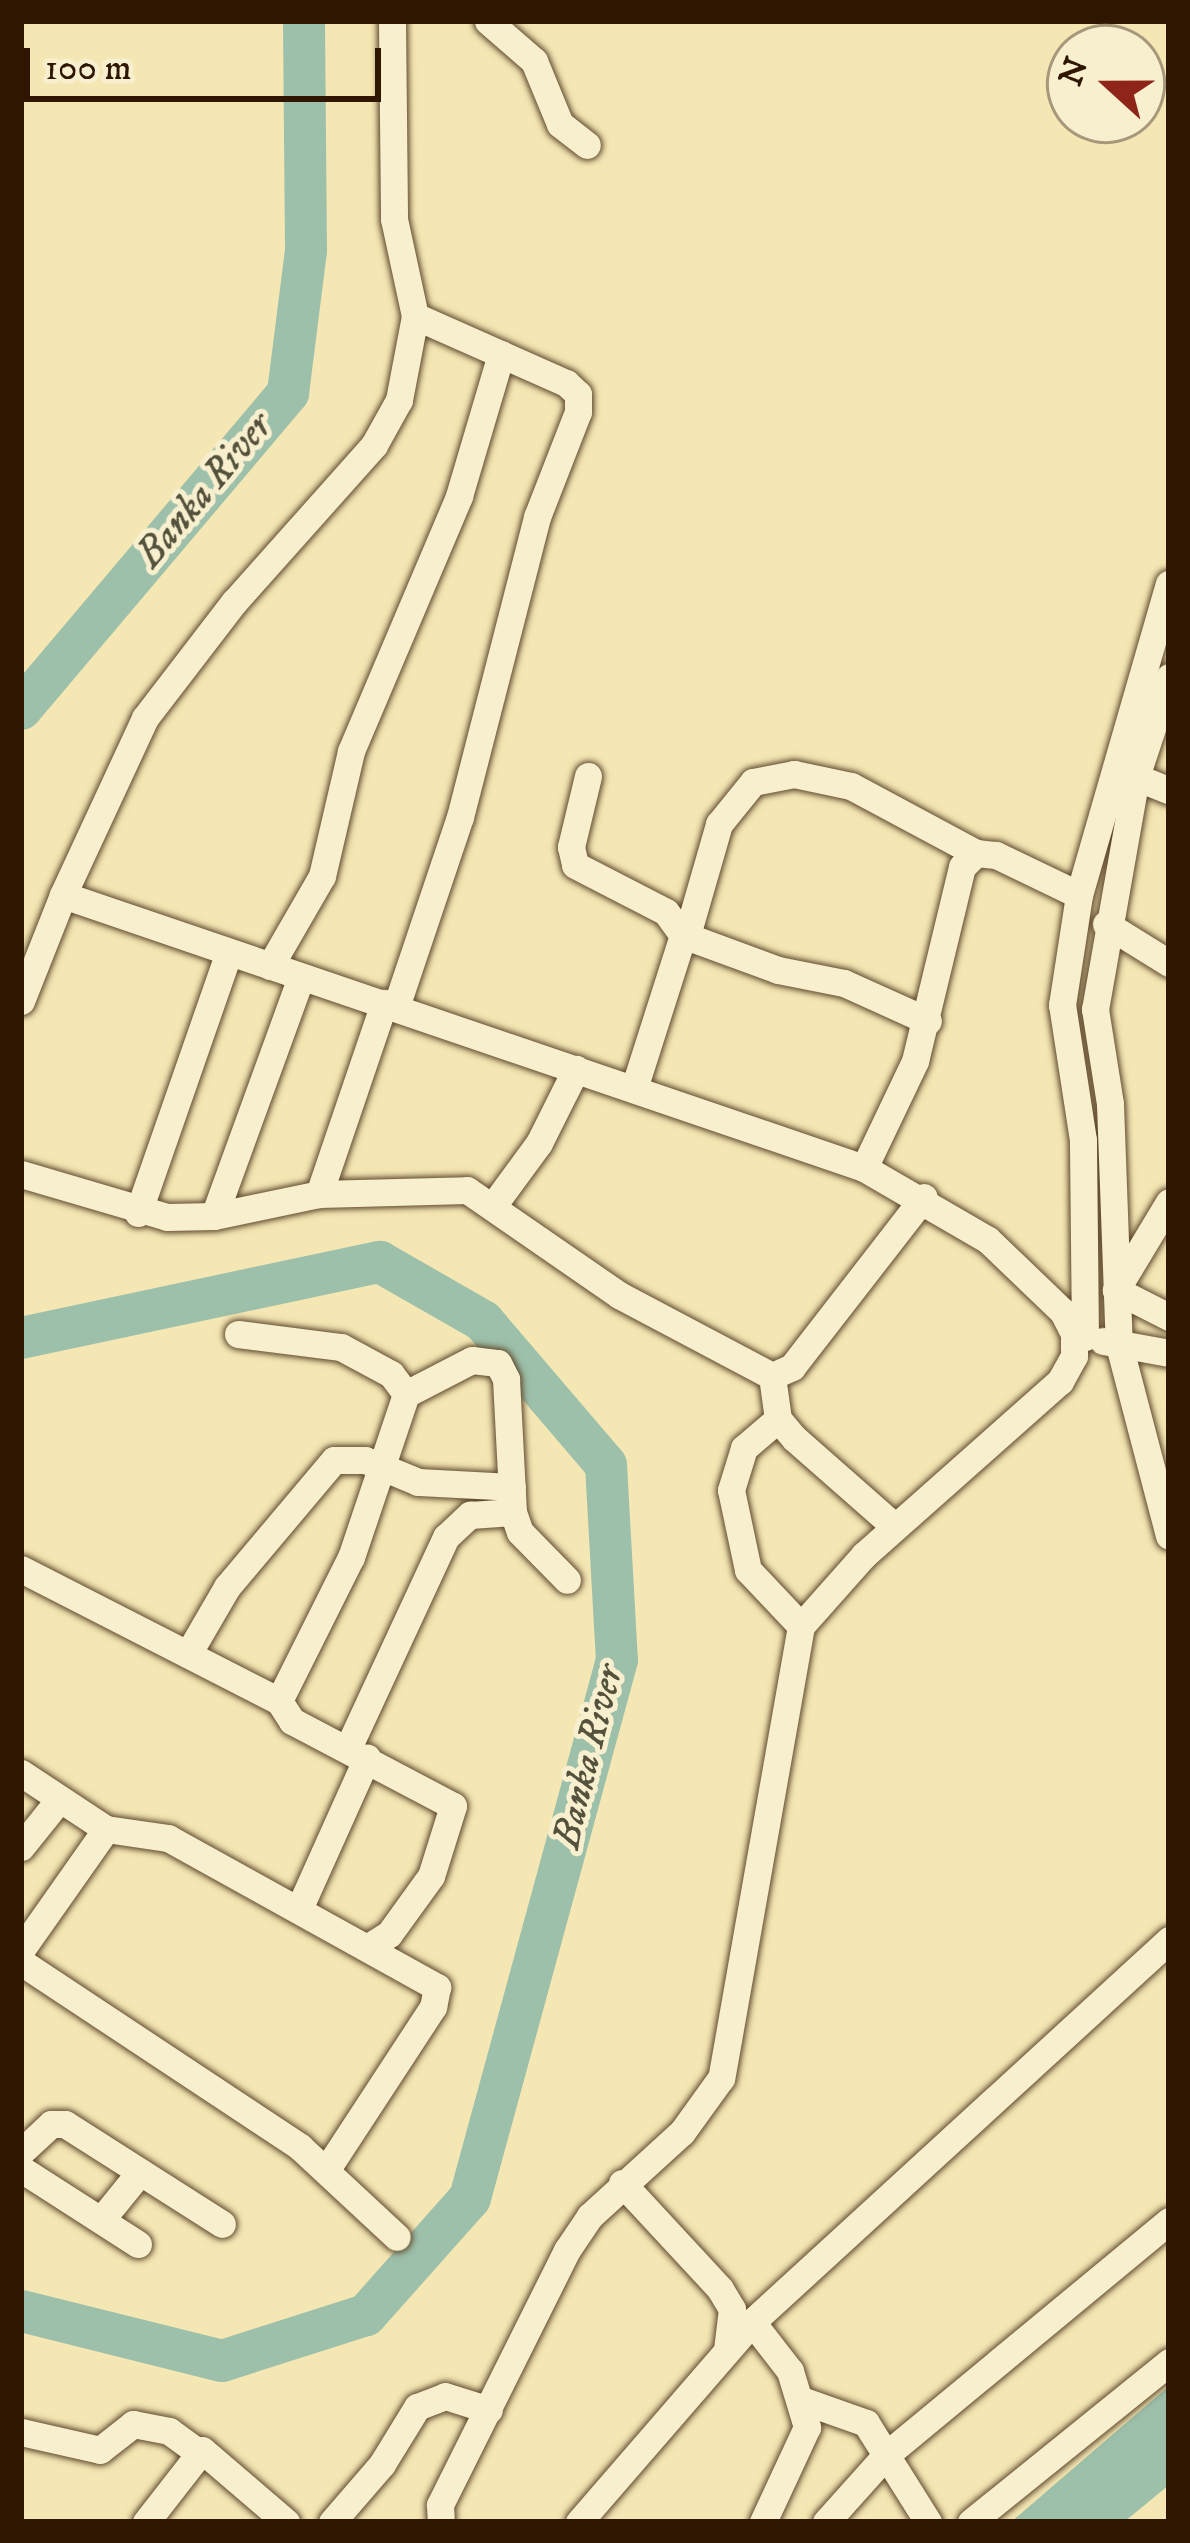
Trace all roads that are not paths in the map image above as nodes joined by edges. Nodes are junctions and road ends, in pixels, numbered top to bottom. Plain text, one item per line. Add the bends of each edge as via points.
1 (392, 21) edge
2 (488, 21) edge
3 (587, 145) dead end
4 (415, 316) junction
5 (501, 354) junction
6 (1169, 584) edge
7 (1169, 677) edge
8 (589, 776) dead end
9 (1136, 777) junction
10 (1169, 790) edge
11 (976, 853) junction
12 (63, 895) junction
13 (1079, 895) junction
14 (1106, 924) junction
15 (685, 935) junction
16 (229, 952) junction
17 (1169, 963) edge
18 (270, 966) junction
19 (301, 977) junction
20 (21, 1001) edge
21 (390, 1005) junction
22 (928, 1021) junction
23 (577, 1070) junction
24 (634, 1089) junction
25 (864, 1168) junction
26 (21, 1174) edge
27 (319, 1194) junction
28 (924, 1197) junction
29 (1169, 1202) edge
30 (494, 1203) junction
31 (138, 1213) junction
32 (214, 1216) junction
33 (1116, 1290) junction
34 (1169, 1317) edge
35 (238, 1334) dead end
36 (1080, 1336) junction
37 (1119, 1345) junction
38 (1169, 1353) edge
39 (772, 1376) junction
40 (406, 1394) junction
41 (778, 1419) junction
42 (385, 1470) junction
43 (513, 1500) junction
44 (894, 1526) junction
45 (1169, 1536) edge
46 (21, 1569) edge
47 (567, 1580) dead end
48 (801, 1626) junction
49 (188, 1654) junction
50 (279, 1701) junction
51 (357, 1753) junction
52 (21, 1773) edge
53 (58, 1801) junction
54 (106, 1829) junction
55 (21, 1847) edge
56 (299, 1909) junction
57 (1169, 1940) edge
58 (370, 1946) junction
59 (21, 1950) edge
60 (21, 1962) edge
61 (21, 2152) edge
62 (21, 2169) edge
63 (327, 2169) junction
64 (140, 2172) junction
65 (622, 2183) junction
66 (100, 2220) junction
67 (1169, 2221) edge
68 (222, 2224) dead end
69 (397, 2237) dead end
70 (138, 2244) dead end
71 (752, 2322) junction
72 (727, 2347) junction
73 (1169, 2362) edge
74 (804, 2401) junction
75 (488, 2410) junction
76 (21, 2432) edge
77 (197, 2451) junction
78 (886, 2456) junction
79 (146, 2522) edge
80 (286, 2522) edge
81 (332, 2522) edge
82 (441, 2522) edge
83 (579, 2522) edge
84 (763, 2522) edge
85 (826, 2522) edge
86 (928, 2522) edge
87 (971, 2522) edge

1 - 4 street via 394,219
2 - 3 street via 534,61 560,124
4 - 5 street
4 - 12 street via 399,400 374,445 234,602 145,718
5 - 18 street via 459,496 351,752 322,876
5 - 21 street via 566,383 578,394 578,412 536,517 460,817
6 - 13 street
7 - 9 street
8 - 15 street via 571,847 574,866 666,912
9 - 10 street
9 - 14 street
11 - 13 street
11 - 15 street via 851,786 794,774 753,782 719,824
11 - 22 street via 955,891
12 - 16 street
12 - 20 street
13 - 36 street via 1062,1005 1083,1140
14 - 17 street
14 - 33 street via 1095,1009 1110,1104
15 - 22 street via 778,970 844,983
15 - 24 street
16 - 18 street
16 - 31 street
18 - 19 street
19 - 21 street
19 - 32 street
21 - 23 street
21 - 27 street
22 - 25 street
23 - 24 street
23 - 30 street via 539,1143
24 - 25 street
25 - 28 street
26 - 31 street
27 - 30 street via 432,1187
27 - 32 street
28 - 36 street via 988,1240
28 - 39 street via 792,1367
29 - 33 street
30 - 39 street via 619,1294
31 - 32 street
33 - 34 street
33 - 37 street
35 - 40 street via 341,1347 391,1374
36 - 37 street
36 - 44 street via 1060,1381
37 - 38 street
37 - 45 street
39 - 41 street
40 - 42 street
40 - 43 street via 472,1360 498,1363 506,1379
41 - 44 street
41 - 48 street via 744,1448 731,1490 748,1570
42 - 43 street
42 - 49 street via 348,1456 334,1460 227,1588
42 - 50 street
43 - 47 street via 520,1532
43 - 51 street via 470,1515 446,1538
44 - 48 street via 814,1603
46 - 49 street
48 - 65 street via 748,1901 731,2045 705,2104
49 - 50 street
50 - 51 street via 292,1720
51 - 56 street
51 - 58 street via 453,1806 454,1823 409,1910
52 - 53 street
53 - 54 street
53 - 55 street
54 - 56 street via 168,1838
54 - 59 street
56 - 58 street
57 - 71 street
58 - 63 street via 426,1975 436,1987 433,2007
60 - 63 street
61 - 64 street via 51,2125 65,2124
62 - 66 street
63 - 69 street
64 - 66 street
64 - 68 street
65 - 72 street via 720,2289 732,2308
65 - 75 street via 567,2250
66 - 70 street
67 - 78 street
71 - 72 street
71 - 74 street
72 - 83 street
73 - 87 street
74 - 78 street via 866,2423
74 - 84 street via 802,2449
75 - 81 street via 445,2396 417,2407
75 - 82 street via 440,2505
76 - 77 street via 100,2450 133,2424 170,2431
77 - 79 street
77 - 80 street via 214,2455
78 - 85 street
78 - 86 street

